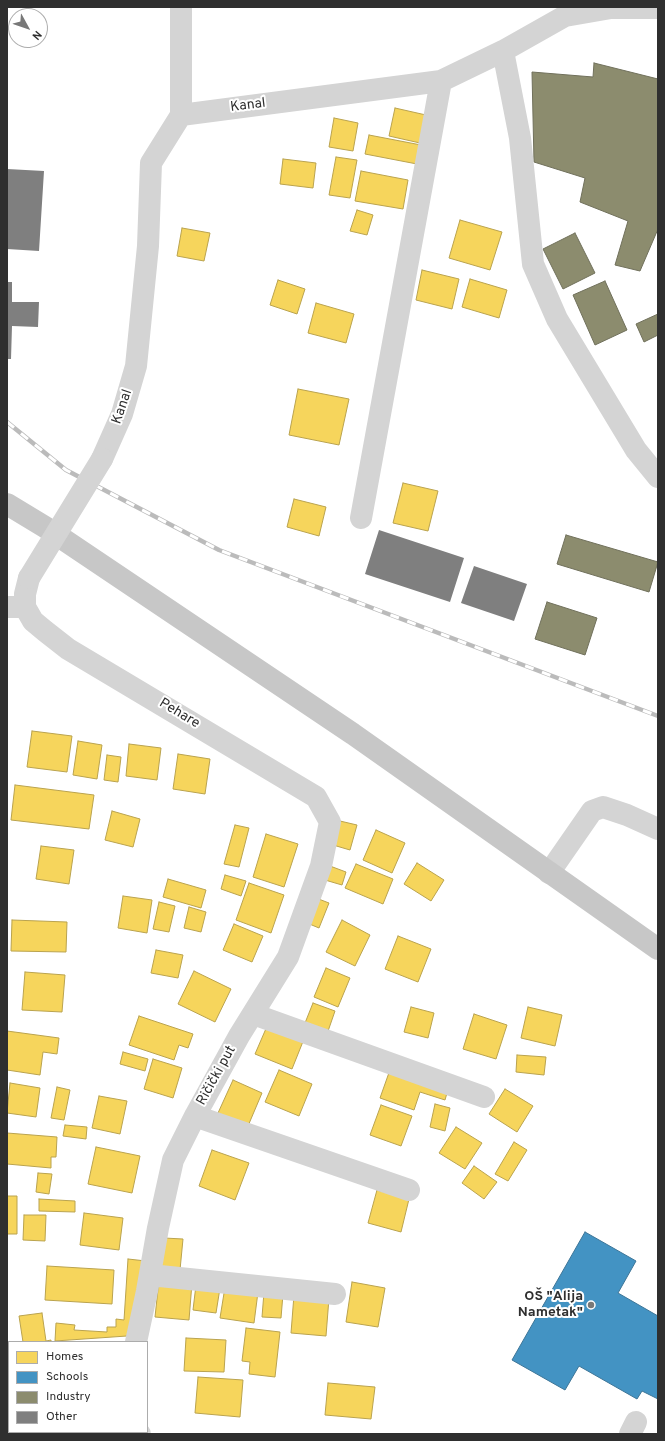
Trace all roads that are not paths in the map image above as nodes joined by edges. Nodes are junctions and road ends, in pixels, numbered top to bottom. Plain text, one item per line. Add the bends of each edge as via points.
1 (181, 7) edge
2 (658, 8) edge
3 (503, 51) junction
4 (441, 81) junction
5 (180, 115) junction
6 (658, 477) edge
7 (7, 504) edge
8 (361, 518) dead end
9 (29, 578) joint
10 (16, 607) edge
11 (330, 822) joint
12 (658, 829) edge
13 (549, 873) junction
14 (658, 949) edge
15 (253, 1014) junction
16 (484, 1097) dead end
17 (195, 1116) junction
18 (409, 1190) dead end
19 (150, 1275) junction
20 (335, 1294) dead end
21 (136, 1341) edge
22 (121, 1433) edge
23 (140, 1434) edge

1 - 5 street
2 - 3 street, Kanal via 611,8 565,16
3 - 4 street, Kanal
3 - 6 street via 520,138 533,264 561,326 636,450
4 - 5 street, Kanal
4 - 8 street
5 - 9 street, Kanal, bridge via 151,163 148,253 136,366 122,414 102,459
7 - 13 main road via 353,734
9 - 10 street, Pehare via 25,594
10 - 11 street, Pehare via 68,649 316,797
11 - 15 street, Ričički put via 321,866 288,956
12 - 13 street via 603,807 592,811
13 - 14 main road
15 - 16 street
15 - 17 street, Ričički put
17 - 18 street
17 - 19 street, Ričički put via 173,1160
19 - 20 street
19 - 21 street, Ričički put
22 - 23 street

